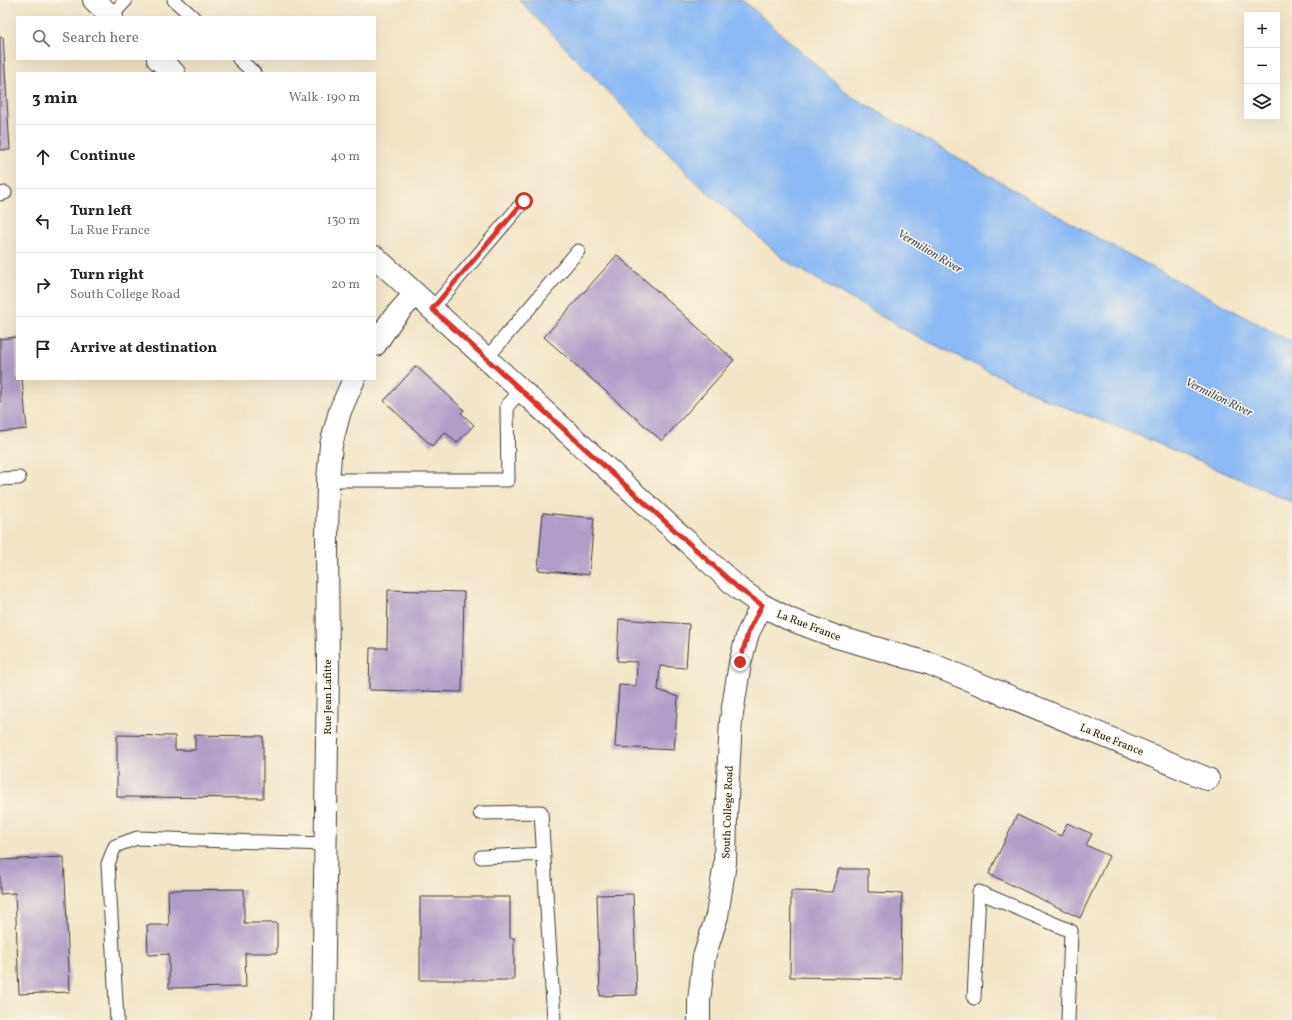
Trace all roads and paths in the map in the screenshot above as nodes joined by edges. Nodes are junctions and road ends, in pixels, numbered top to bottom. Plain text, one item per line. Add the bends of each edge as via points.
1 (94, 0) edge
2 (126, 0) edge
3 (174, 0) edge
4 (111, 16) edge
5 (113, 16) edge
6 (192, 16) edge
7 (159, 60) edge
8 (240, 60) edge
9 (173, 72) edge
10 (253, 72) edge
11 (524, 201) dead end
12 (578, 251) dead end
13 (376, 258) edge
14 (415, 294) junction
15 (432, 309) junction
16 (376, 344) edge
17 (486, 359) junction
18 (354, 380) edge
19 (521, 391) junction
20 (20, 478) dead end
21 (0, 479) edge
22 (328, 480) junction
23 (762, 605) junction
24 (1208, 779) dead end
25 (480, 813) dead end
26 (326, 844) junction
27 (544, 854) junction
28 (481, 857) dead end
29 (974, 998) dead end
30 (117, 1020) edge
31 (323, 1020) edge
32 (554, 1020) edge
33 (699, 1020) edge
34 (1068, 1020) edge

1 - 4 street
2 - 5 lane
3 - 6 lane
7 - 9 street
8 - 10 lane
11 - 15 lane
12 - 17 lane
13 - 14 street, La Rue France
14 - 15 street, La Rue France
14 - 16 street via 391,321
15 - 17 street, La Rue France
17 - 19 street, La Rue France
18 - 22 street, Rue Jean Lafitte via 340,411 331,446
19 - 22 lane via 507,406 508,480
19 - 23 street, La Rue France via 738,588
20 - 21 lane
22 - 26 street, Rue Jean Lafitte
23 - 24 street, La Rue France via 788,619 837,637 931,664
23 - 33 street, South College Road via 748,633 740,662 731,720 725,863 717,916 704,957
25 - 27 lane via 541,812
26 - 30 lane via 137,838 115,846 108,864
26 - 31 street, Rue Jean Lafitte
27 - 28 lane
27 - 32 lane
29 - 34 lane via 979,892 1071,931

